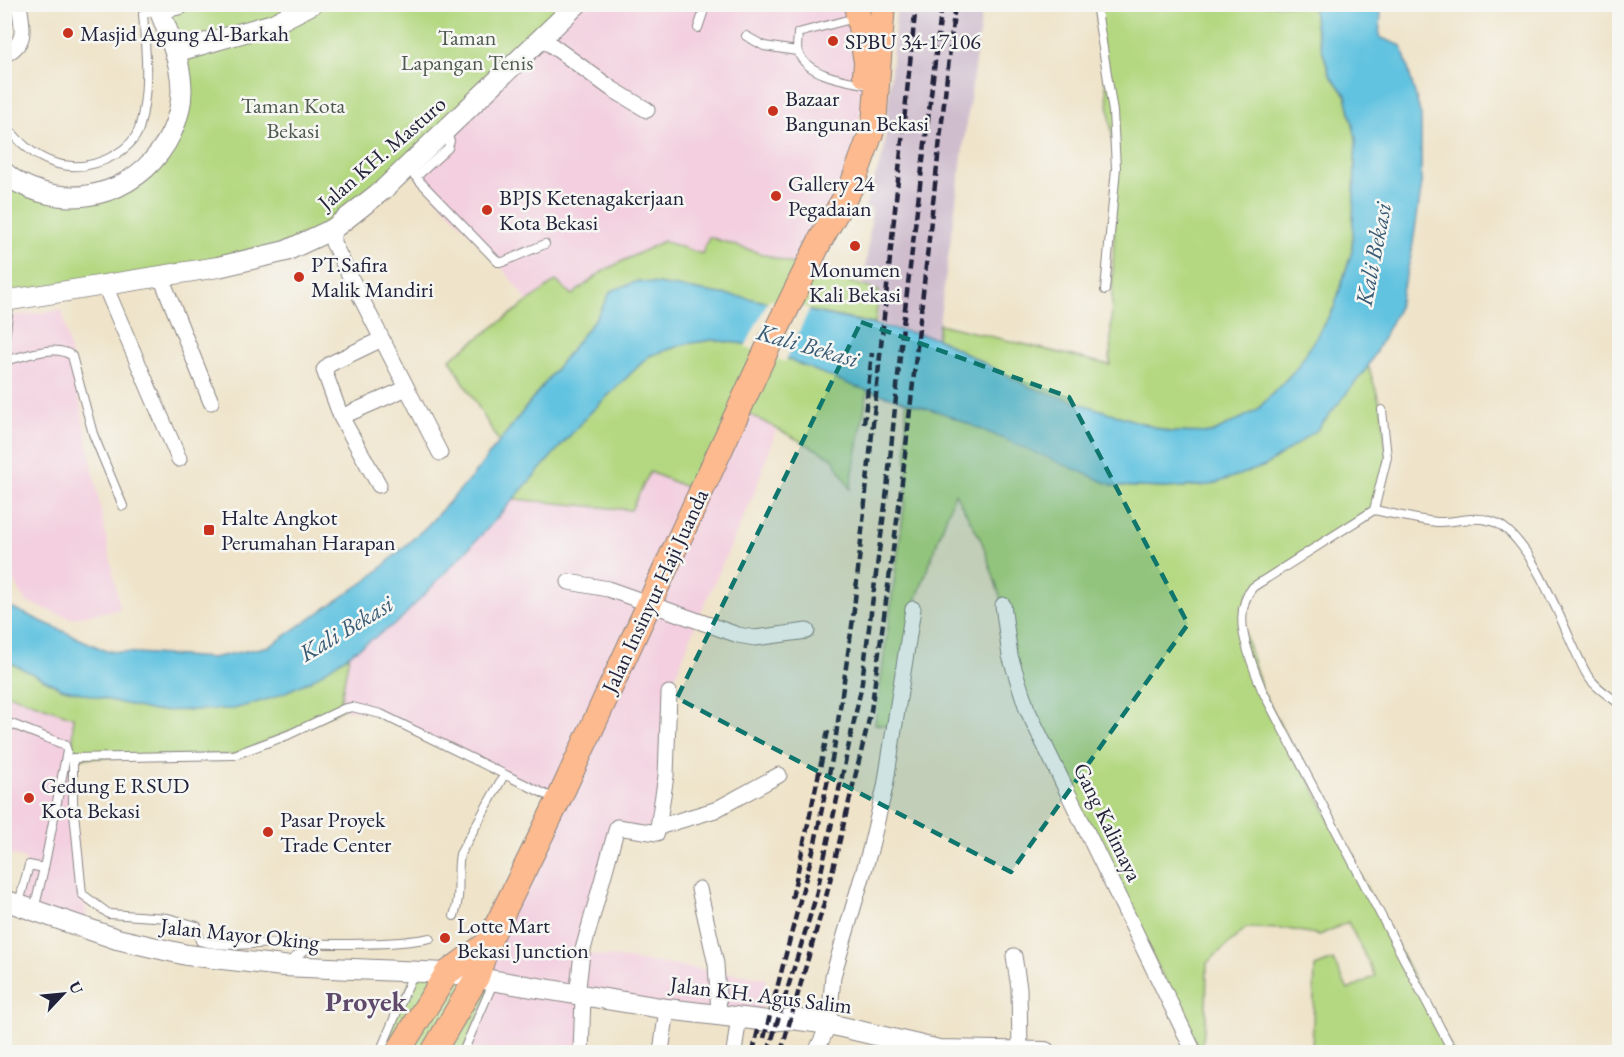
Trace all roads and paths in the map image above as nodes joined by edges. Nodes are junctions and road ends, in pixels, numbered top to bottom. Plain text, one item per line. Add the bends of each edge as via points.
1 (19, 4) edge
2 (180, 4) edge
3 (312, 4) edge
4 (577, 4) edge
5 (705, 4) edge
6 (883, 4) edge
7 (1096, 4) edge
8 (159, 9) junction
9 (857, 11) edge
10 (698, 28) dead end
11 (746, 36) dead end
12 (543, 39) junction
13 (797, 51) junction
14 (175, 52) junction
15 (4, 54) edge
16 (864, 84) junction
17 (647, 110) dead end
18 (4, 122) edge
19 (4, 172) edge
20 (412, 172) junction
21 (333, 229) junction
22 (821, 239) junction
23 (545, 244) dead end
24 (161, 277) junction
25 (105, 286) junction
26 (1105, 290) dead end
27 (7, 301) edge
28 (6, 328) edge
29 (382, 339) junction
30 (4, 346) edge
31 (4, 354) edge
32 (407, 388) junction
33 (211, 402) dead end
34 (1382, 410) dead end
35 (341, 417) junction
36 (440, 453) dead end
37 (179, 459) dead end
38 (379, 486) dead end
39 (123, 506) dead end
40 (1374, 510) junction
41 (569, 582) dead end
42 (650, 602) junction
43 (1003, 605) dead end
44 (913, 609) dead end
45 (807, 631) dead end
46 (669, 693) dead end
47 (1620, 704) edge
48 (4, 718) edge
49 (504, 775) junction
50 (779, 775) dead end
51 (558, 801) junction
52 (658, 826) junction
53 (44, 868) junction
54 (699, 889) dead end
55 (19, 906) edge
56 (109, 914) junction
57 (454, 916) dead end
58 (103, 934) junction
59 (430, 938) dead end
60 (488, 943) junction
61 (311, 946) junction
62 (1014, 956) dead end
63 (283, 966) junction
64 (415, 970) junction
65 (447, 973) junction
66 (486, 978) junction
67 (580, 996) junction
68 (667, 1009) junction
69 (729, 1015) junction
70 (829, 1024) junction
71 (940, 1051) edge
72 (1020, 1051) edge
73 (380, 1053) edge
74 (398, 1053) edge
75 (433, 1053) edge
76 (463, 1053) edge
77 (581, 1053) edge
78 (661, 1053) edge
79 (734, 1053) edge
80 (816, 1053) edge
81 (1045, 1053) edge
82 (1194, 1053) edge
83 (1453, 1053) edge

1 - 15 street via 21,42
2 - 8 street
3 - 14 street via 273,24
4 - 12 street, Jalan KH. Masturo
5 - 10 lane
6 - 22 main road, Jalan Insinyur Haji Juanda via 874,125 852,185
7 - 26 lane via 1113,112 1116,168
8 - 14 street
8 - 18 lane via 142,14 147,82 138,131 126,149 104,161 75,168 52,163 19,144
9 - 13 lane via 798,33
9 - 16 main road, Jalan Insinyur Haji Juanda via 866,62
11 - 13 lane via 764,46
12 - 17 street
12 - 20 street, Jalan KH. Masturo via 445,131
13 - 16 lane via 809,67
14 - 19 street via 180,72 180,109 171,135 154,161 132,180 108,192 84,197 54,196 29,188
16 - 22 main road, Jalan Insinyur Haji Juanda via 844,180
20 - 21 street, Jalan KH. Masturo
20 - 23 lane via 498,262
21 - 24 street, Jalan KH. Masturo via 272,255
21 - 29 street via 333,243
22 - 42 main road, Jalan Insinyur Haji Juanda
24 - 25 street, Jalan KH. Masturo
24 - 33 street
25 - 27 street, Jalan KH. Masturo
25 - 37 street
27 - 28 lane
28 - 30 lane
29 - 32 street
29 - 35 street via 325,368
31 - 39 lane via 11,359 56,350 72,356 93,434
32 - 35 street
32 - 36 street
34 - 40 lane via 1387,457
35 - 38 street
40 - 47 lane via 1440,522 1477,519 1504,526 1517,538 1544,584 1586,675
40 - 83 lane via 1253,588 1243,604 1243,628 1262,690
41 - 42 street
42 - 45 street via 738,635 755,638
42 - 51 main road, Jalan Insinyur Haji Juanda
43 - 82 street, Gang Kalimaya via 1010,656 1027,708
44 - 70 street via 885,787 834,976
46 - 52 street via 666,776
48 - 53 lane via 65,745 67,751
49 - 51 lane
49 - 56 lane via 381,714 352,707 234,755 73,758 82,894
49 - 57 lane via 460,854 460,898
50 - 52 street via 715,810
51 - 60 main road, Jalan Insinyur Haji Juanda
52 - 67 street via 657,833 617,827 582,953
53 - 55 lane
53 - 55 lane via 29,865
54 - 69 street
55 - 58 street, Jalan Mayor Oking
56 - 58 lane
56 - 61 lane via 168,918 197,926 200,941 216,945
58 - 63 street, Jalan Mayor Oking via 155,950
59 - 61 lane
60 - 65 main road, Jalan Insinyur Haji Juanda
60 - 66 main road, Jalan Insinyur Haji Juanda
61 - 63 lane
62 - 72 street
63 - 64 street, Jalan Mayor Oking
64 - 65 street, Jalan Mayor Oking
64 - 73 lane
65 - 66 street, Jalan Mayor Oking
65 - 74 main road, Jalan Insinyur Haji Juanda
66 - 67 street, Jalan KH. Agus Salim
66 - 75 main road, Jalan Insinyur Haji Juanda
66 - 76 lane
67 - 68 street, Jalan KH. Agus Salim
67 - 77 street
68 - 69 street, Jalan KH. Agus Salim
68 - 78 street
69 - 70 street, Jalan KH. Agus Salim
69 - 79 street
70 - 71 street, Jalan KH. Agus Salim
70 - 80 street
71 - 72 street, Jalan KH. Agus Salim
72 - 81 street, Jalan KH. Agus Salim

